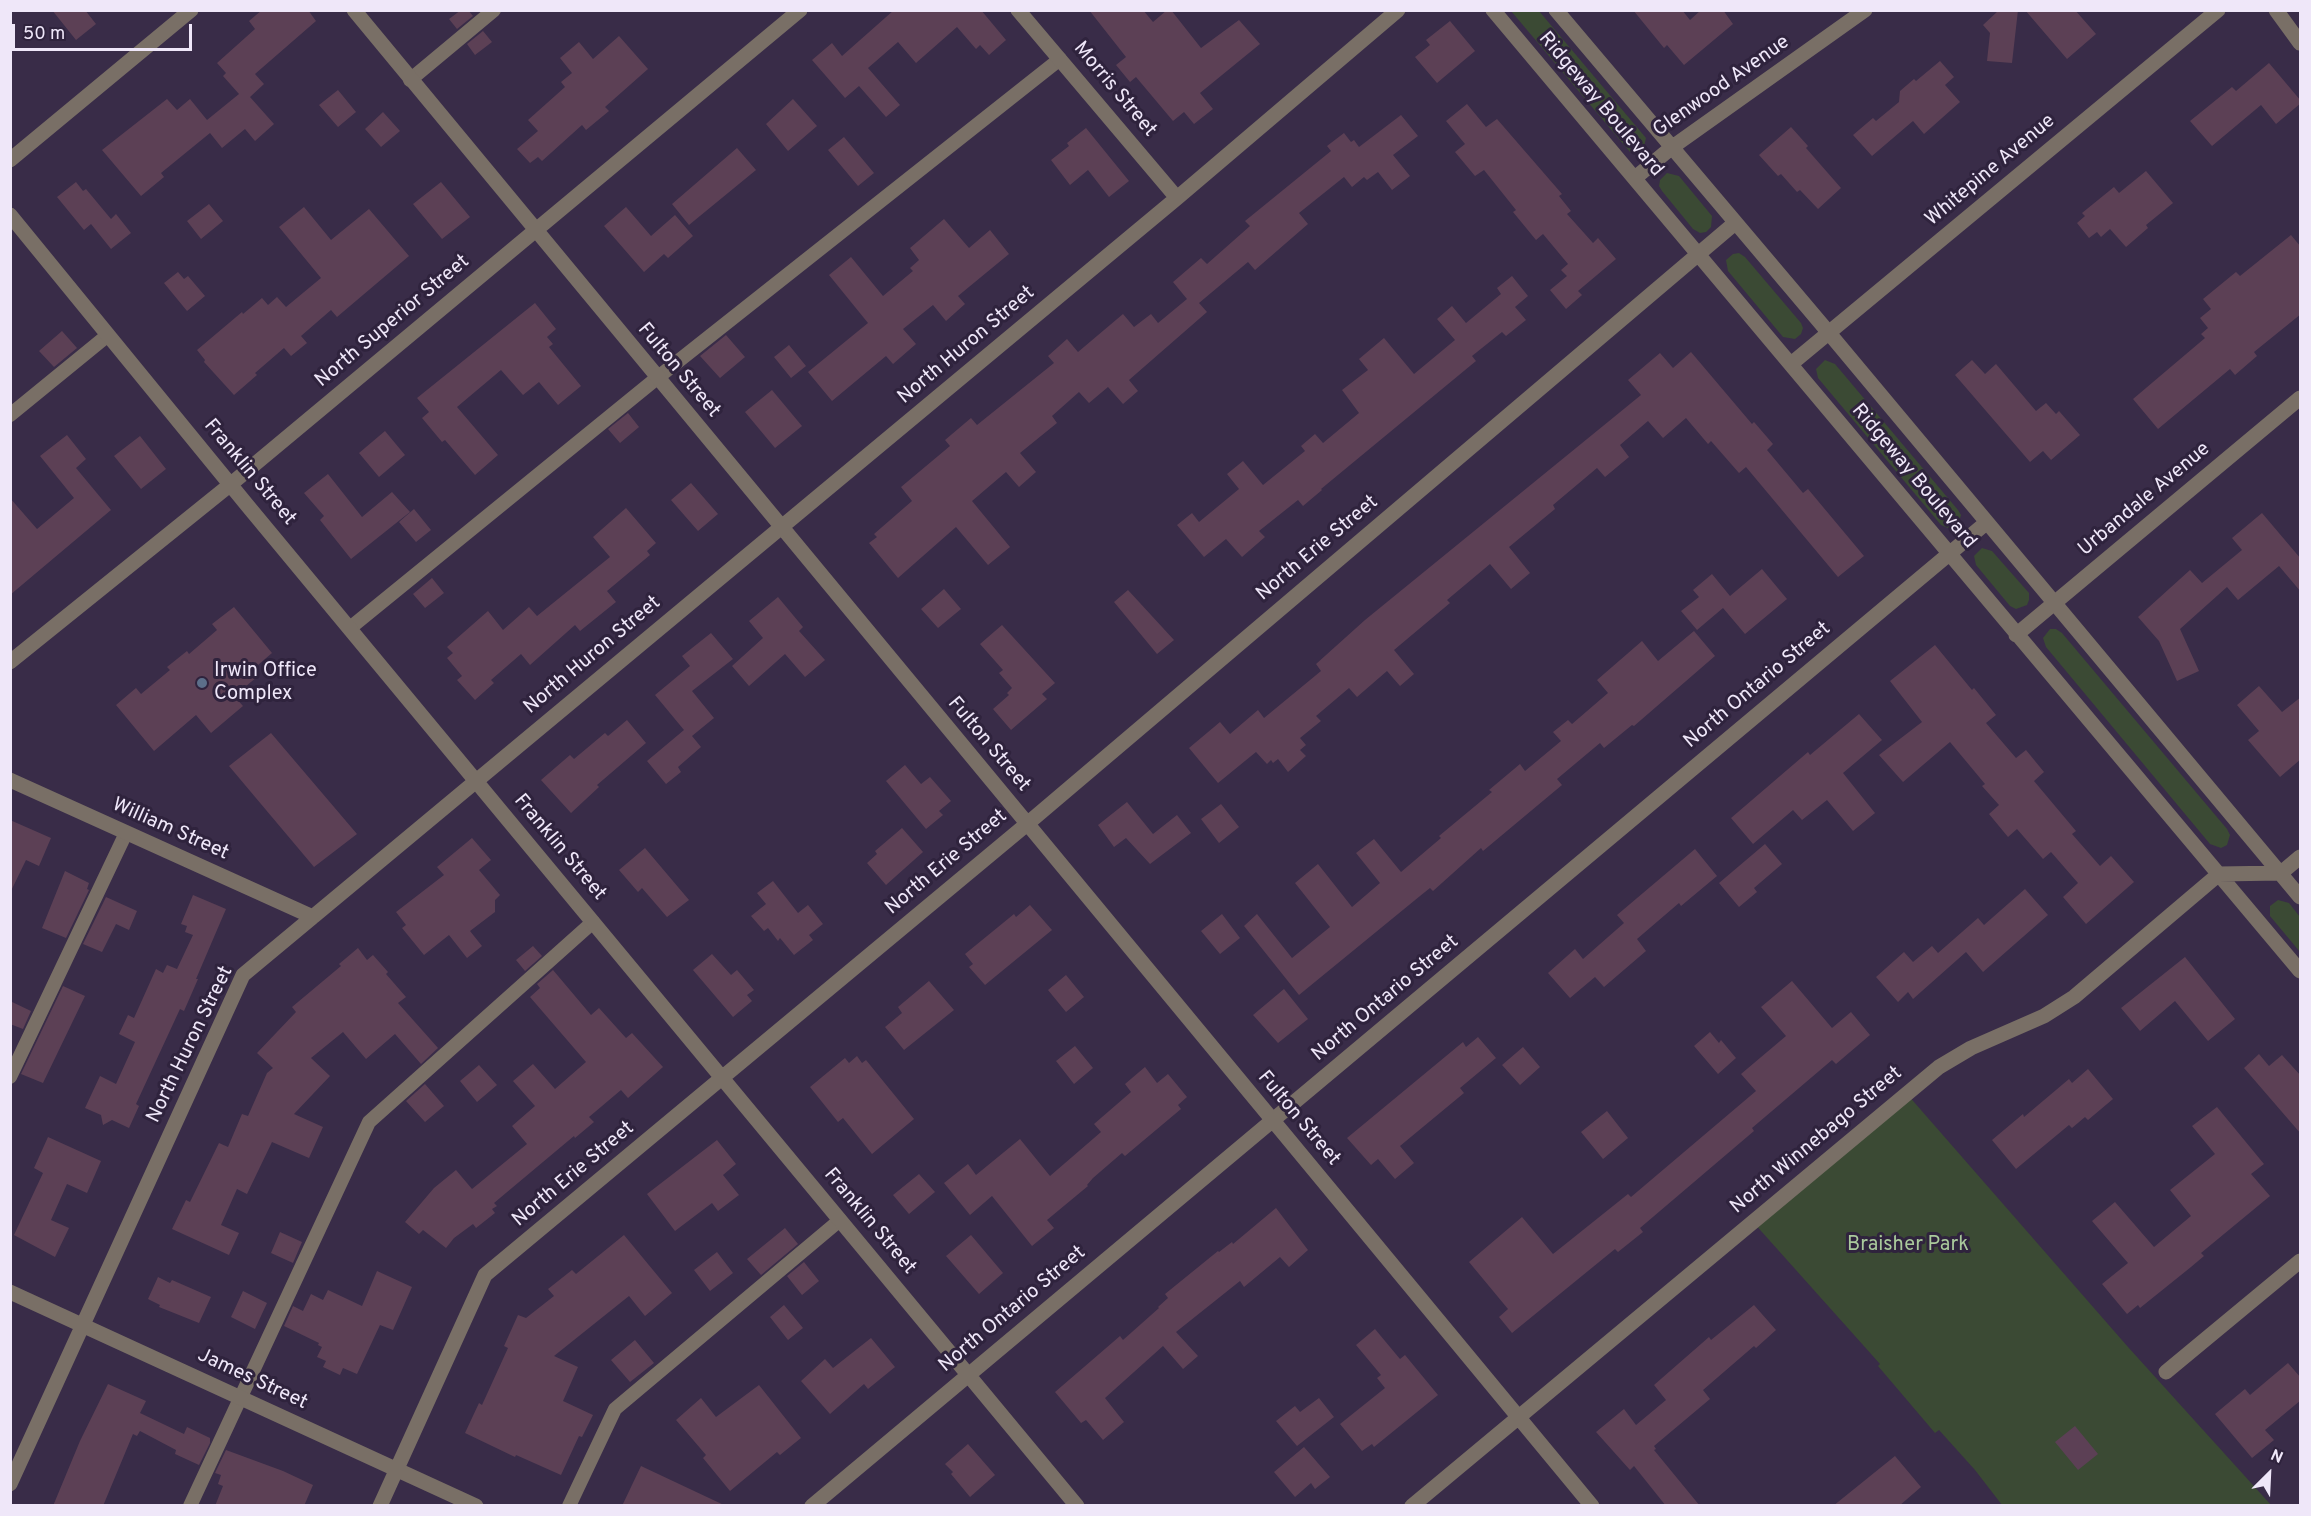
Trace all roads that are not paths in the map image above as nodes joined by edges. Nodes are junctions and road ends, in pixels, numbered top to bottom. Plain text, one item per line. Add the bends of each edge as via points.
1 (190, 10) edge
2 (354, 10) edge
3 (494, 10) edge
4 (800, 10) edge
5 (1018, 10) edge
6 (1398, 10) edge
7 (1493, 10) edge
8 (1556, 10) edge
9 (1865, 10) edge
10 (2218, 10) edge
11 (2276, 10) edge
12 (2301, 43) edge
13 (1060, 59) junction
14 (410, 80) junction
15 (1671, 148) junction
16 (10, 160) edge
17 (1635, 178) junction
18 (1177, 198) junction
19 (10, 215) edge
20 (1735, 223) junction
21 (535, 231) junction
22 (1698, 253) junction
23 (1829, 333) junction
24 (108, 335) junction
25 (1791, 364) junction
26 (657, 378) junction
27 (2301, 398) edge
28 (10, 414) edge
29 (231, 484) junction
30 (1986, 523) junction
31 (781, 528) junction
32 (1949, 554) junction
33 (2054, 603) junction
34 (350, 628) junction
35 (2016, 635) junction
36 (10, 662) edge
37 (10, 780) edge
38 (476, 781) junction
39 (1026, 824) junction
40 (126, 833) junction
41 (2301, 857) edge
42 (2281, 873) junction
43 (2219, 874) junction
44 (2301, 897) edge
45 (313, 917) junction
46 (593, 922) junction
47 (2301, 971) edge
48 (10, 1077) edge
49 (723, 1078) junction
50 (1272, 1121) junction
51 (840, 1220) junction
52 (2301, 1261) edge
53 (10, 1292) edge
54 (83, 1326) junction
55 (2166, 1372) dead end
56 (968, 1374) junction
57 (239, 1397) junction
58 (1518, 1417) junction
59 (397, 1469) junction
60 (10, 1484) edge
61 (190, 1506) edge
62 (380, 1506) edge
63 (476, 1506) edge
64 (569, 1506) edge
65 (812, 1506) edge
66 (1077, 1506) edge
67 (1412, 1506) edge
68 (1592, 1506) edge

1 - 16 street
2 - 14 street, Fulton Street
3 - 14 lane
4 - 21 street, North Superior Street
5 - 13 street, Morris Street
6 - 18 street, North Huron Street
7 - 17 street, Ridgeway Boulevard
8 - 15 street, Ridgeway Boulevard
9 - 15 street, Glenwood Avenue
10 - 23 street, Whitepine Avenue
11 - 12 street
13 - 18 street, Morris Street
13 - 26 lane
14 - 21 street, Fulton Street
15 - 17 street, Glenwood Avenue
15 - 20 street, Ridgeway Boulevard
17 - 22 street, Ridgeway Boulevard
18 - 31 street, North Huron Street
19 - 24 street, Franklin Street
20 - 22 street, North Erie Street
20 - 23 street, Ridgeway Boulevard
21 - 26 street, Fulton Street
21 - 29 street, North Superior Street
22 - 25 street, Ridgeway Boulevard
22 - 39 street, North Erie Street
23 - 25 street, Whitepine Avenue
23 - 30 street, Ridgeway Boulevard
24 - 28 lane
24 - 29 street, Franklin Street
25 - 32 street, Ridgeway Boulevard
26 - 31 street, Fulton Street
26 - 34 lane
27 - 33 street, Urbandale Avenue
29 - 34 street, Franklin Street
29 - 36 street, North Superior Street
30 - 32 street, North Ontario Street
30 - 33 street, Ridgeway Boulevard
31 - 38 street, North Huron Street
31 - 39 street, Fulton Street
32 - 35 street, Ridgeway Boulevard
32 - 50 street, North Ontario Street
33 - 35 street, Urbandale Avenue
33 - 42 street, Ridgeway Boulevard
34 - 38 street, Franklin Street
35 - 43 street, Ridgeway Boulevard
37 - 40 street, William Street
38 - 45 street, North Huron Street
38 - 46 street, Franklin Street
39 - 49 street, North Erie Street
39 - 50 street, Fulton Street
40 - 45 street, William Street
40 - 48 lane
41 - 42 street
42 - 43 street
42 - 44 street, Ridgeway Boulevard
43 - 47 street, Ridgeway Boulevard
43 - 58 street, North Winnebago Street via 2074,997 2044,1016 1971,1048 1939,1067
45 - 54 street, North Huron Street via 243,975
46 - 49 street, Franklin Street
46 - 57 lane via 369,1122
49 - 51 street, Franklin Street
49 - 59 street, North Erie Street via 485,1275
50 - 56 street, North Ontario Street
50 - 58 street, Fulton Street
51 - 56 street, Franklin Street
51 - 64 lane via 615,1409
52 - 55 street
53 - 54 street, James Street
54 - 57 street, James Street
54 - 60 street, North Huron Street
56 - 65 street, North Ontario Street
56 - 66 street, Franklin Street
57 - 59 street, James Street
57 - 61 lane
58 - 67 street, North Winnebago Street
58 - 68 street, Fulton Street
59 - 62 street, North Erie Street
59 - 63 street, James Street

